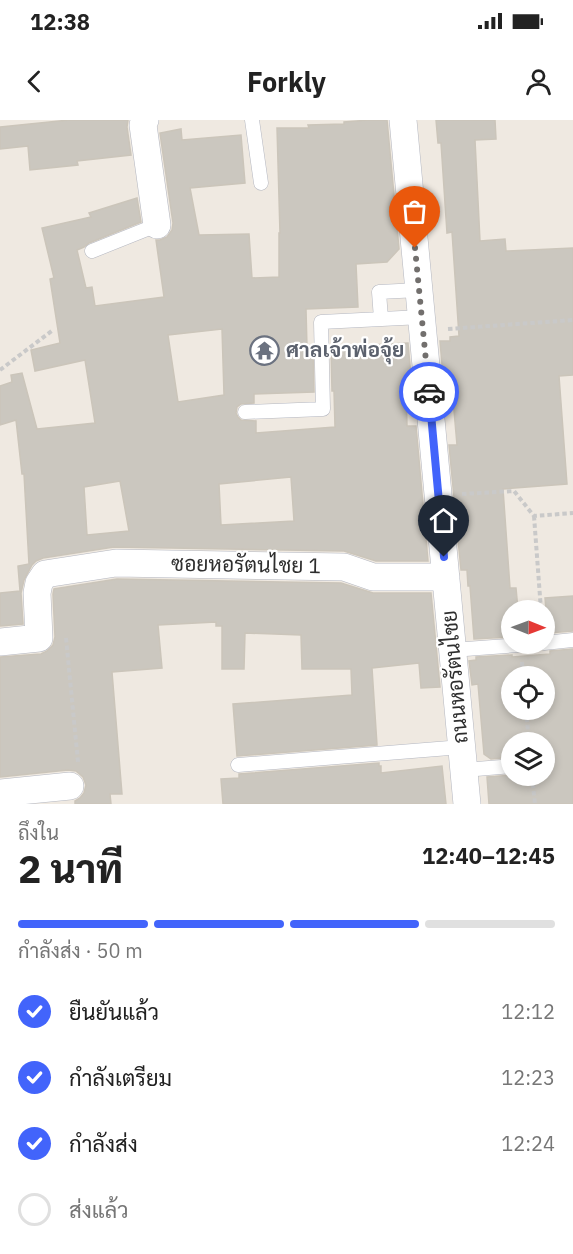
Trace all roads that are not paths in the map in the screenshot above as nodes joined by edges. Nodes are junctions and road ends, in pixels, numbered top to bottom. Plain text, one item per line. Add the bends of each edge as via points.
1 (146, 120) edge
2 (252, 120) edge
3 (403, 120) edge
4 (261, 183) dead end
5 (157, 225) joint
6 (92, 251) dead end
7 (419, 290) junction
8 (381, 319) junction
9 (422, 324) junction
10 (245, 412) dead end
11 (446, 577) junction
12 (573, 640) edge
13 (555, 641) edge
14 (0, 642) edge
15 (501, 646) edge
16 (452, 650) junction
17 (463, 759) junction
18 (501, 764) edge
19 (238, 765) dead end
20 (70, 786) road end
21 (0, 793) edge
22 (467, 804) edge

1 - 5 street via 143,125
2 - 4 lane
3 - 7 street, ถนนหอรัตนไชย
5 - 6 lane
7 - 8 lane via 380,292
7 - 9 street, ถนนหอรัตนไชย
8 - 9 lane
8 - 10 lane via 321,322 323,409
9 - 11 street, ถนนหอรัตนไชย
11 - 14 street, ซอยหอรัตนไชย 1 via 373,577 344,567 116,563 45,574 36,593 39,638
11 - 16 street, ถนนหอรัตนไชย
12 - 13 lane
15 - 16 lane
16 - 17 street, ถนนหอรัตนไชย
17 - 18 lane
17 - 19 lane
17 - 22 street, ถนนหอรัตนไชย
20 - 21 street

